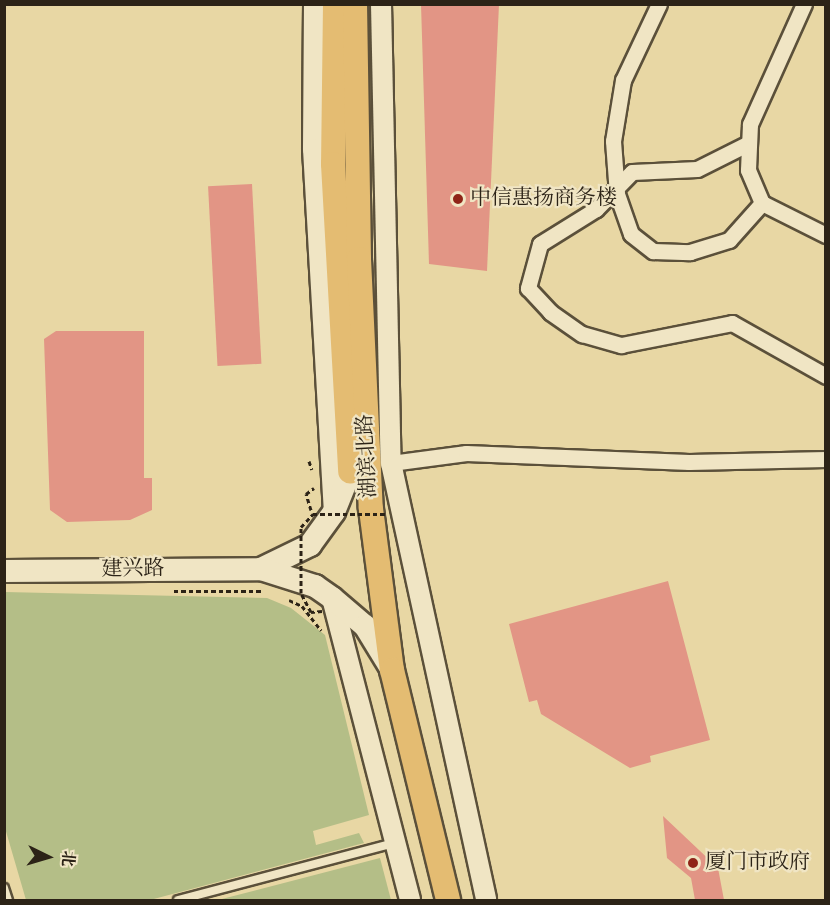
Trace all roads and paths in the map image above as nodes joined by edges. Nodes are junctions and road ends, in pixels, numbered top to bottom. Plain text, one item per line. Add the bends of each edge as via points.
1 (314, 4) edge
2 (335, 4) edge
3 (355, 4) edge
4 (381, 4) edge
5 (659, 4) edge
6 (804, 4) edge
7 (749, 143) junction
8 (617, 188) junction
9 (762, 203) junction
10 (825, 235) edge
11 (825, 376) edge
12 (825, 459) edge
13 (309, 461) dead end
14 (392, 463) junction
15 (350, 472) joint
16 (323, 513) junction
17 (387, 514) dead end
18 (261, 569) junction
19 (4, 572) edge
20 (165, 591) dead end
21 (269, 591) dead end
22 (280, 596) dead end
23 (327, 604) junction
24 (325, 635) dead end
25 (392, 670) junction
26 (395, 843) junction
27 (4, 888) edge
28 (8, 900) edge
29 (181, 900) edge
30 (410, 900) edge
31 (448, 900) edge
32 (486, 900) edge

1 - 16 street via 313,149
2 - 15 main road, 湖滨北路 via 333,164
3 - 25 main road, 湖滨北路 via 359,259 370,509
4 - 14 street
5 - 8 street via 623,80 613,141
6 - 7 street via 750,124
7 - 8 street via 697,170 632,172
7 - 9 street via 748,170
8 - 9 street via 631,234 653,251 690,252 729,240
8 - 11 street via 596,209 540,244 528,288 550,312 582,334 621,345 732,322
9 - 10 street
12 - 14 street via 689,462 466,453
13 - 16 path via 320,488 306,494
14 - 32 street
15 - 16 main road, 建兴路
16 - 17 path, bridge
16 - 18 main road, 建兴路 via 310,545
16 - 23 path, bridge via 301,527 301,593 311,612
18 - 19 main road, 建兴路
18 - 23 main road, 建兴路 via 315,586
20 - 21 path
22 - 24 path via 302,606
23 - 25 main road, 建兴路 via 365,626
23 - 26 street
25 - 31 main road, 湖滨北路
26 - 29 lane
26 - 30 street
27 - 28 lane

